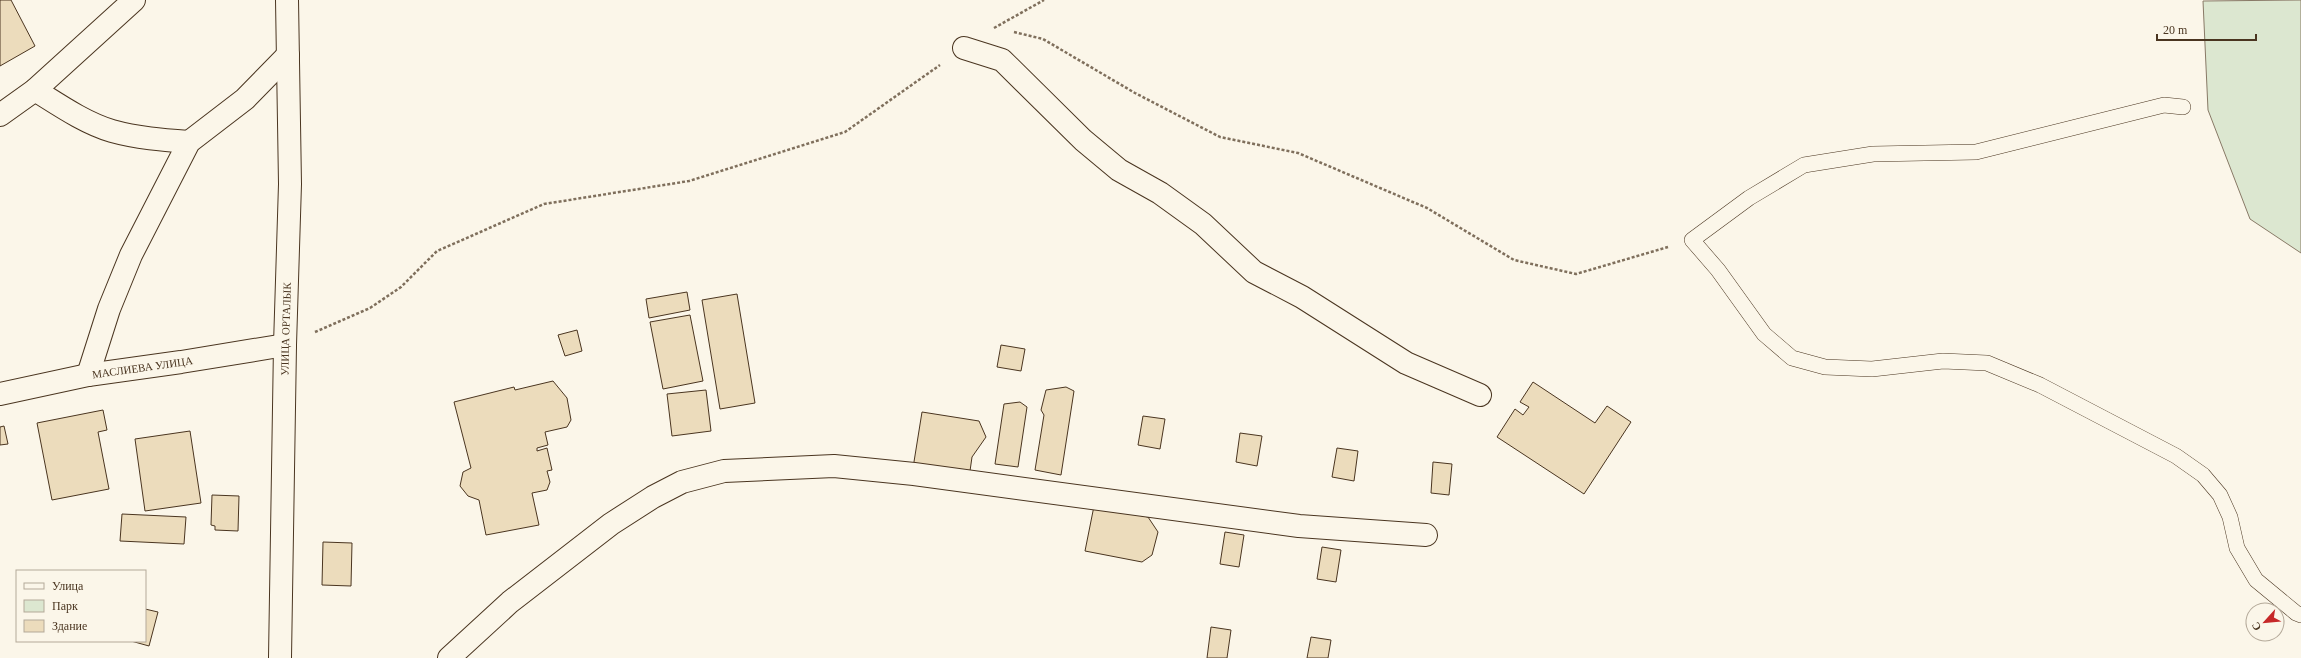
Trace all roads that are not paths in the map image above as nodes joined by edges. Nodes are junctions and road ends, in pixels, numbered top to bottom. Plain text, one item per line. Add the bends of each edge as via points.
1 (134, 0) edge
2 (287, 0) edge
3 (964, 48) road end
4 (288, 55) junction
5 (35, 90) junction
6 (2183, 107) dead end
7 (0, 115) edge
8 (189, 142) junction
9 (285, 345) junction
10 (88, 375) junction
11 (0, 394) edge
12 (1480, 395) dead end
13 (1426, 535) dead end
14 (2301, 615) edge
15 (280, 658) edge
16 (449, 658) edge

1 - 5 street
2 - 4 street, УЛИЦА ОРТАЛЫК
3 - 12 street via 1002,60 1083,140 1119,170 1160,193 1203,224 1254,272 1302,297 1406,363
4 - 8 street via 245,100
4 - 9 street, УЛИЦА ОРТАЛЫК via 290,184
5 - 7 street
5 - 8 street via 71,112 110,130 136,136
6 - 14 lane via 2164,105 1976,152 1873,154 1804,165 1749,198 1692,240 1718,270 1764,334 1792,358 1825,368 1872,369 1943,361 1986,363 2040,385 2176,456 2203,475 2220,495 2230,517 2237,548 2256,580
8 - 10 street via 131,255 109,309
9 - 10 street, МАСЛИЕВА УЛИЦА
9 - 15 street, УЛИЦА ОРТАЛЫК
10 - 11 street, МАСЛИЕВА УЛИЦА
13 - 16 street via 1299,526 922,475 841,467 724,471 682,482 653,497 612,524 510,602

